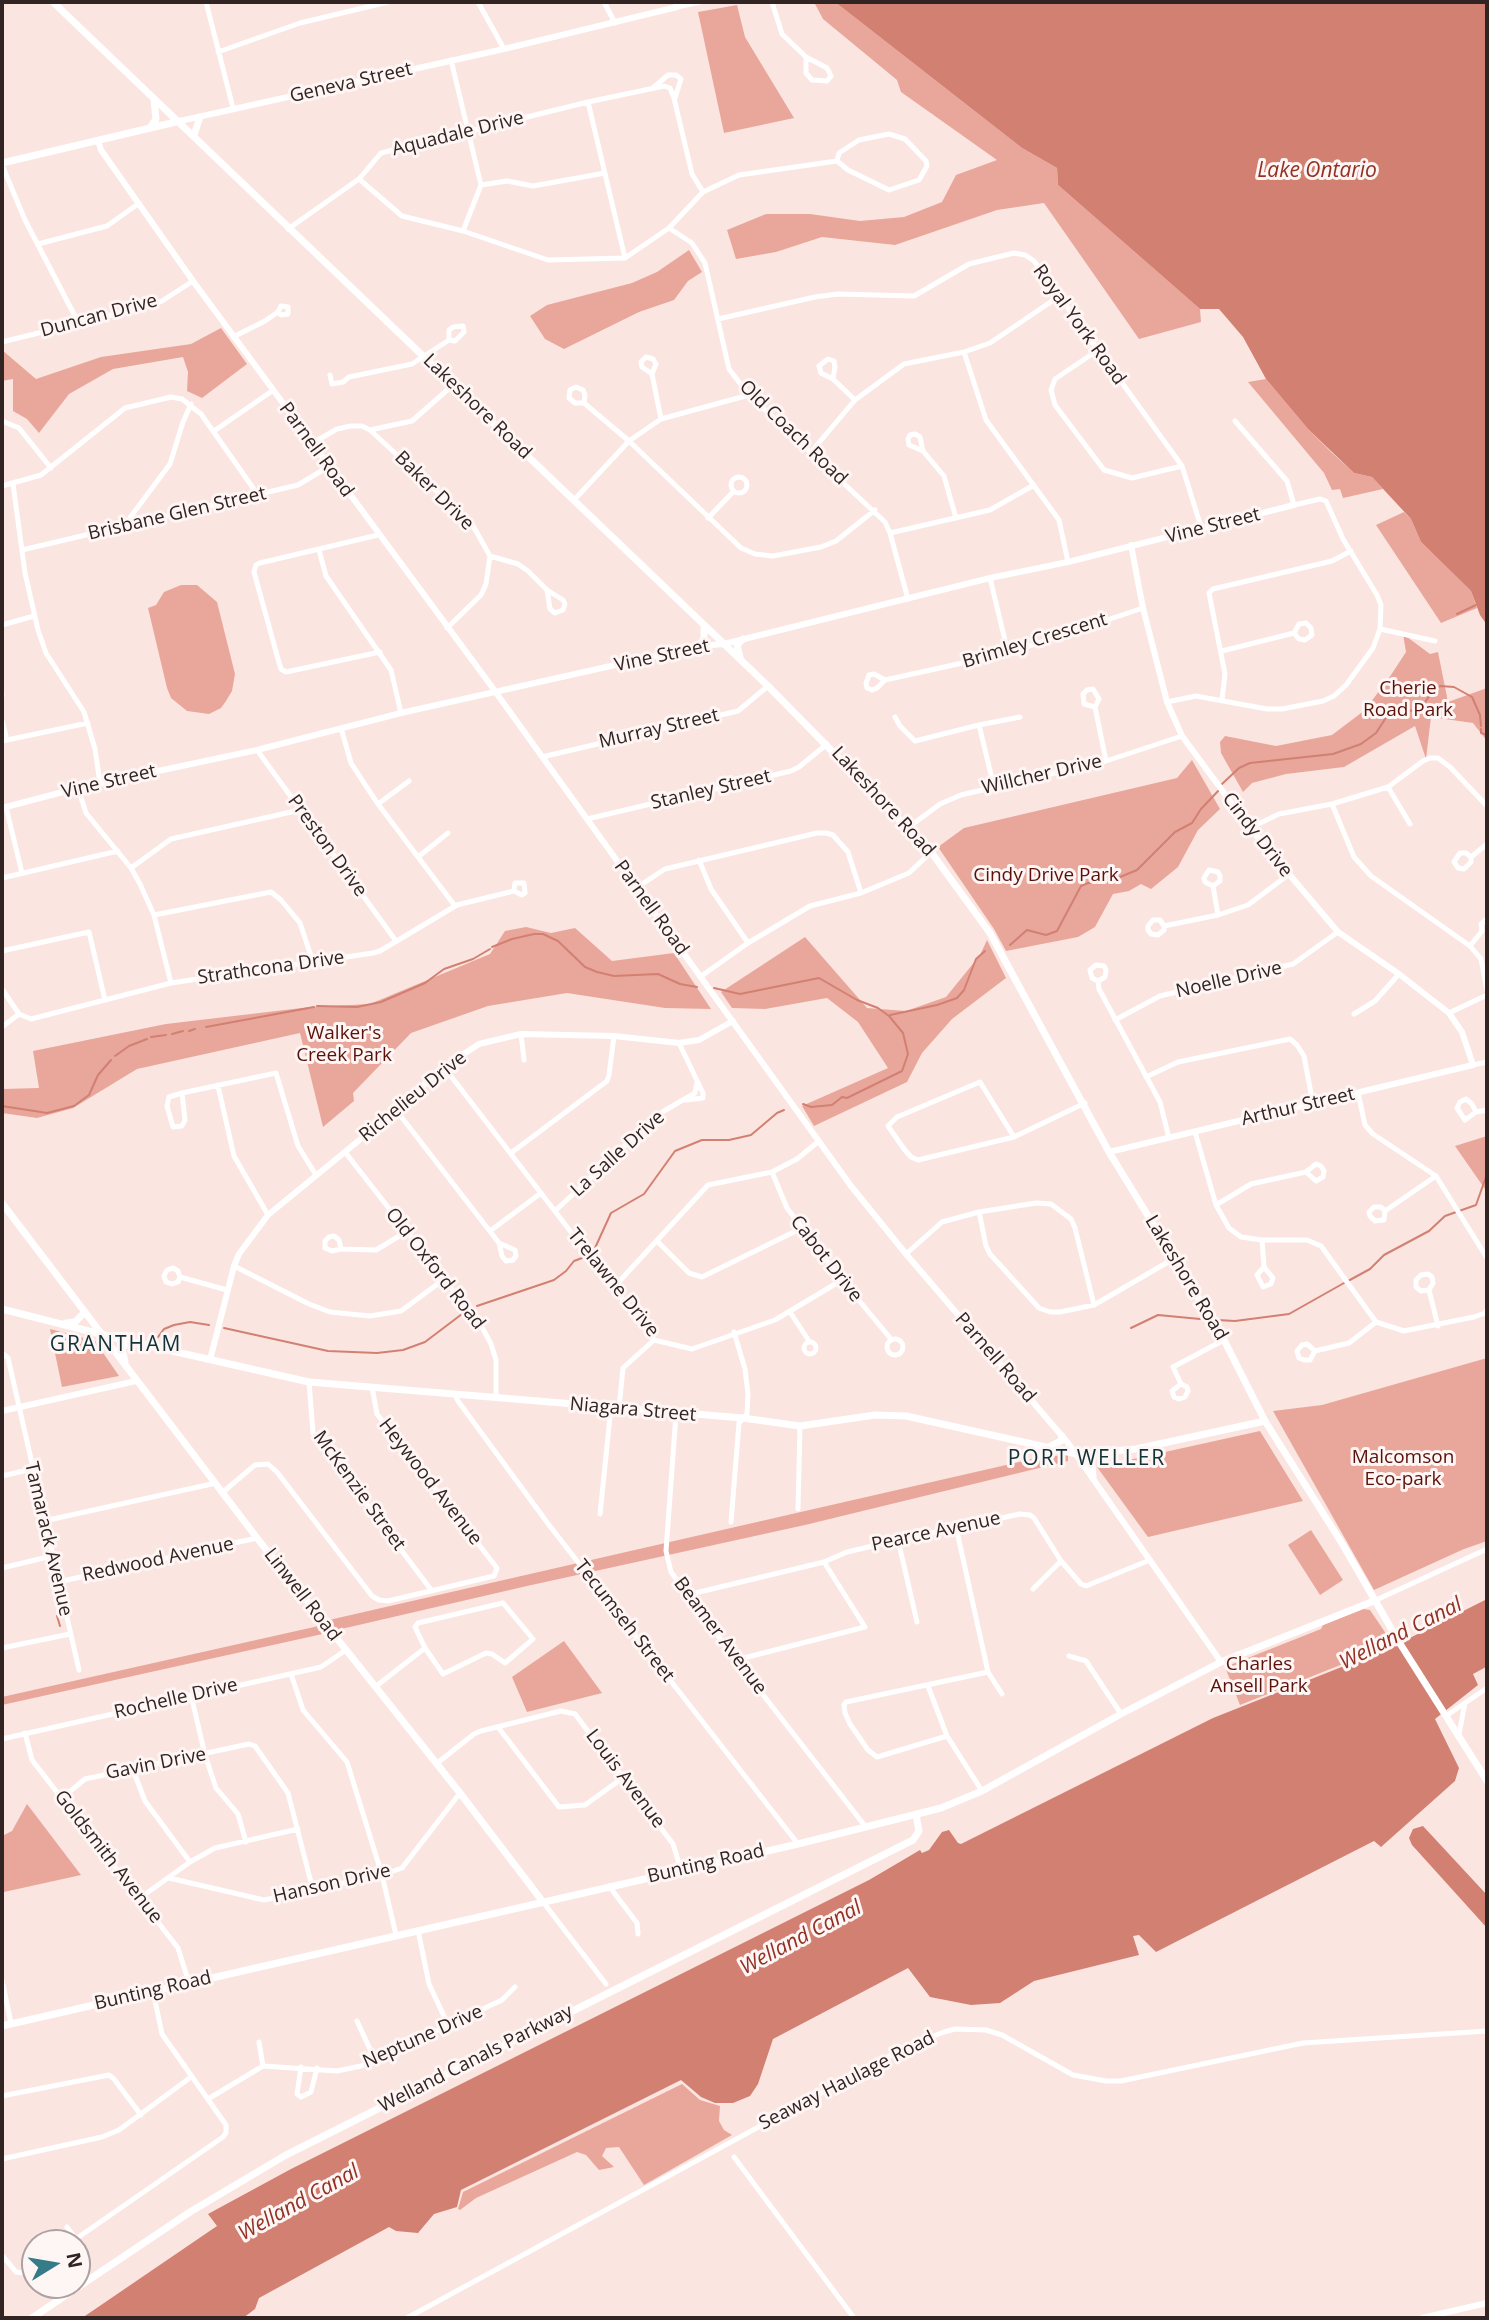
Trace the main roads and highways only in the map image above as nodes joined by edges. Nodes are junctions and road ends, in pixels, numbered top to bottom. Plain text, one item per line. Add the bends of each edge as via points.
1 (53, 2) edge
2 (154, 99) junction
3 (200, 117) road end
4 (180, 121) junction
5 (150, 128) junction
6 (194, 135) junction
7 (2, 164) edge
8 (704, 625) junction
9 (743, 639) road end
10 (700, 646) road end
11 (741, 661) junction
12 (2, 1203) edge
13 (5, 1210) edge
14 (2, 1309) edge
15 (85, 1312) junction
16 (62, 1324) junction
17 (100, 1334) junction
18 (128, 1341) junction
19 (128, 1369) junction
20 (1265, 1421) junction
21 (1235, 1428) junction
22 (1062, 1436) road end
23 (1277, 1440) junction
24 (1045, 1449) junction
25 (1091, 1454) junction
26 (1093, 1478) road end
27 (1374, 1601) junction
28 (1487, 1781) edge
29 (916, 1815) junction
30 (542, 1902) junction
31 (2, 2026) edge
32 (32, 2318) edge

1 - 2 main road, Lakeshore Road
2 - 4 main road, Lakeshore Road
2 - 5 main road via 156,119
3 - 6 main road
4 - 5 main road, Geneva Street
4 - 6 main road, Lakeshore Road
5 - 7 main road, Geneva Street
6 - 8 main road, Lakeshore Road
8 - 10 main road
8 - 11 main road, Lakeshore Road
9 - 11 main road via 737,645
11 - 20 main road, Lakeshore Road via 932,852 990,933 1109,1152 1224,1340
12 - 13 main road, Linwell Road
13 - 15 main road, Linwell Road
14 - 16 main road, Niagara Street
15 - 16 main road via 75,1322
15 - 17 main road, Linwell Road
16 - 17 main road, Niagara Street
17 - 18 main road, Niagara Street
17 - 19 main road, Linwell Road
18 - 19 main road via 122,1349
18 - 24 main road, Niagara Street via 309,1382 800,1426 875,1415 906,1416
19 - 30 main road, Linwell Road
20 - 21 main road, Niagara Street
20 - 23 main road, Lakeshore Road
21 - 23 main road via 1268,1430
21 - 25 main road, Niagara Street
22 - 24 main road
23 - 27 main road, Lakeshore Road
24 - 25 main road, Niagara Street
25 - 26 main road
27 - 28 main road, Lakeshore Road
27 - 29 main road, Bunting Road via 1221,1662 982,1791
29 - 30 main road, Bunting Road
29 - 32 main road, Welland Canals Parkway via 919,1832 913,1840 286,2154
30 - 31 main road, Bunting Road

